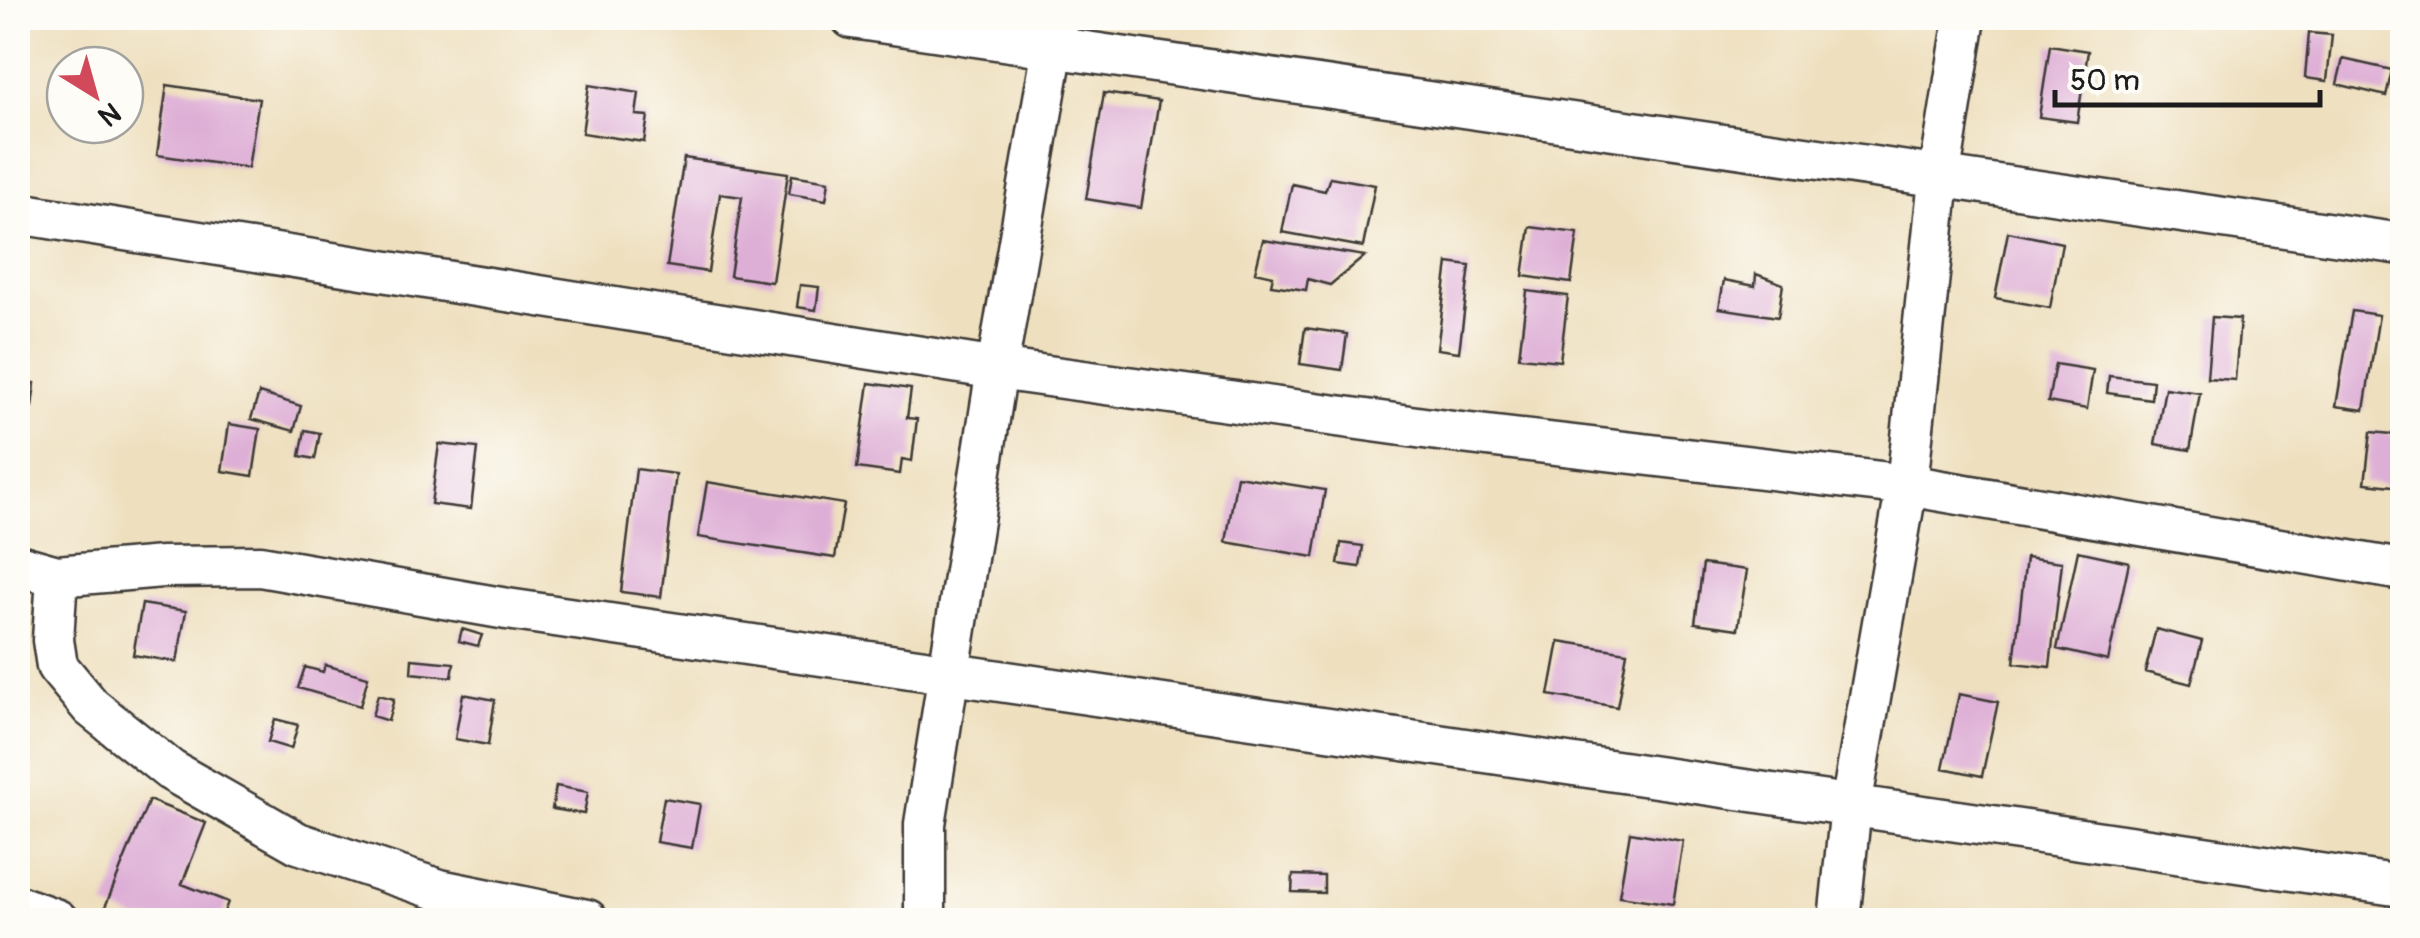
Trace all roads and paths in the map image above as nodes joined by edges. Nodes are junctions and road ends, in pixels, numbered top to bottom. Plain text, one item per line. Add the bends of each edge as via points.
1 (852, 18) edge
2 (1965, 18) edge
3 (1056, 32) edge
4 (1939, 179) junction
5 (18, 213) edge
6 (2402, 244) edge
7 (997, 369) junction
8 (1908, 485) junction
9 (18, 565) edge
10 (2402, 570) edge
11 (57, 576) junction
12 (950, 672) junction
13 (1852, 806) junction
14 (2402, 886) edge
15 (18, 906) edge
16 (57, 920) edge
17 (587, 920) edge
18 (926, 920) edge
19 (1839, 920) edge

1 - 3 street
2 - 4 street
3 - 4 street
3 - 7 street
4 - 6 street
4 - 8 street
5 - 7 street
7 - 8 street
7 - 12 street
8 - 10 street
8 - 13 street
9 - 11 street
11 - 12 street via 260,566
11 - 17 street via 57,666 91,707 170,770 298,843 440,890
12 - 13 street
12 - 18 street via 926,824
13 - 14 street
13 - 19 street
15 - 16 street

